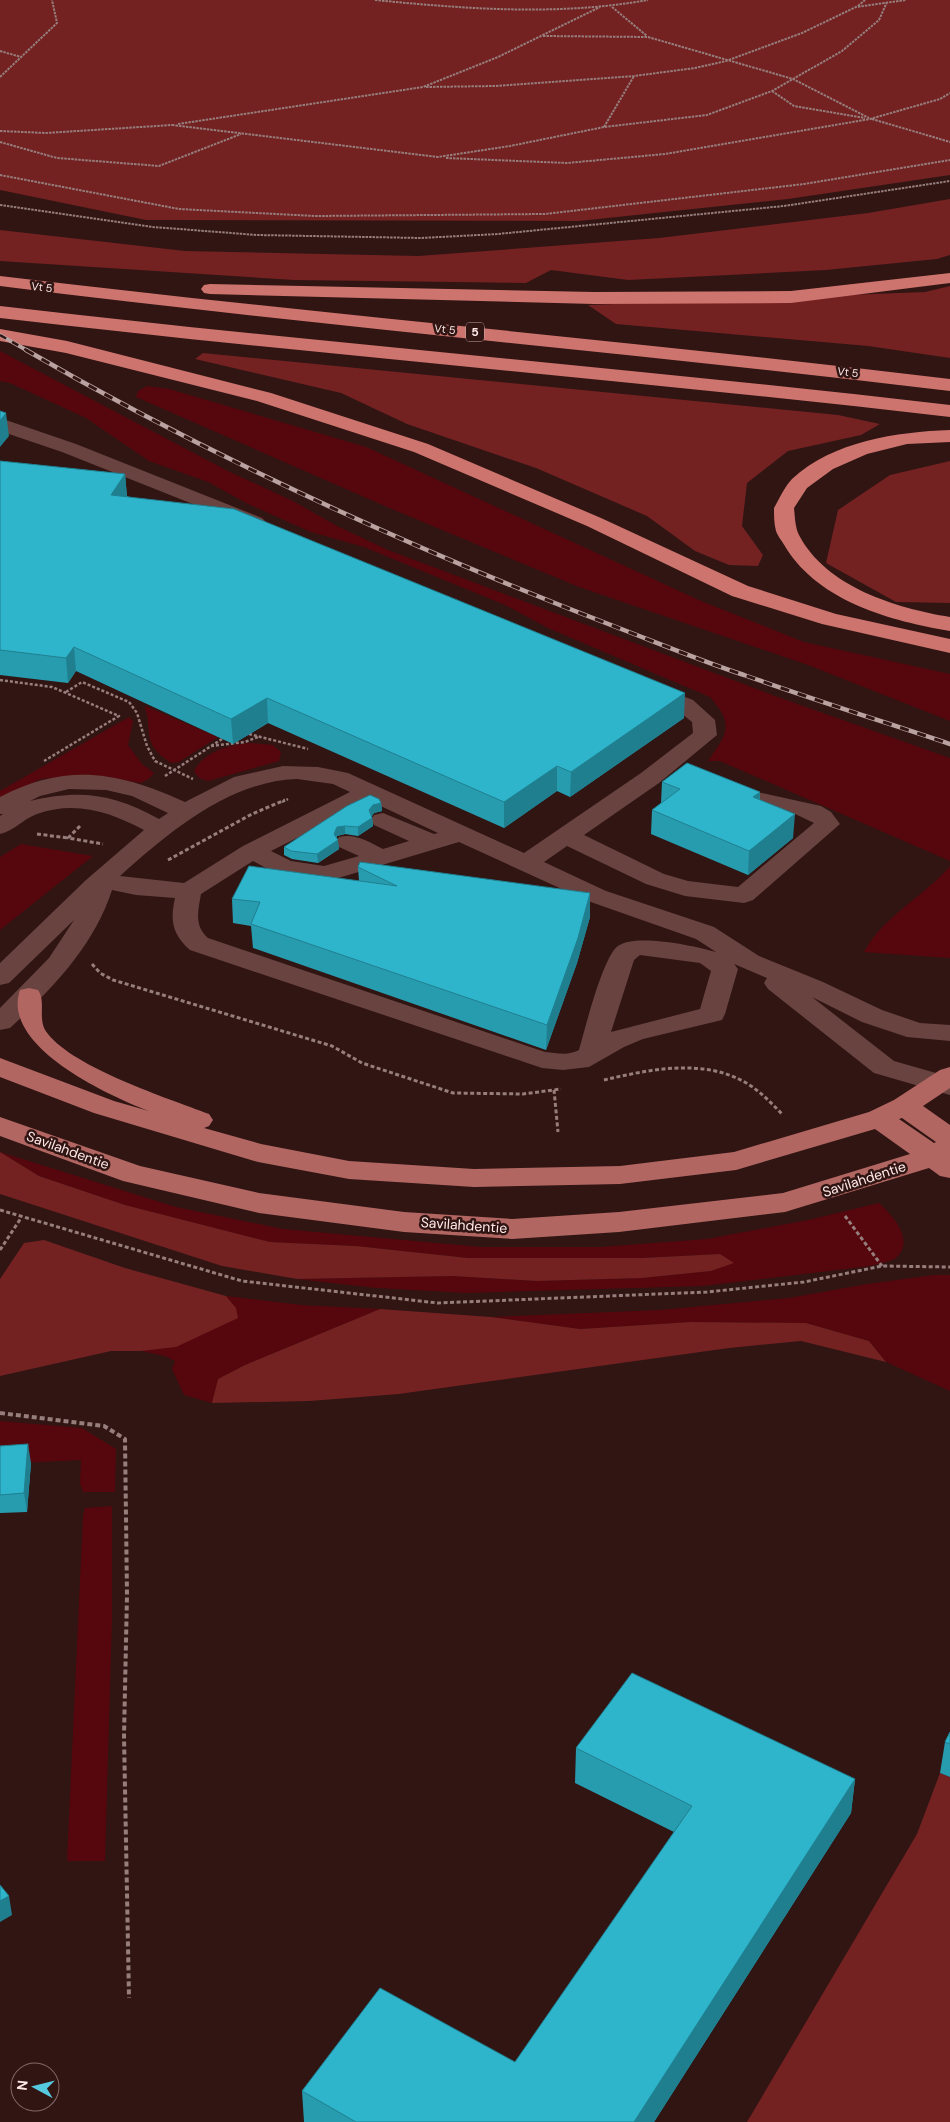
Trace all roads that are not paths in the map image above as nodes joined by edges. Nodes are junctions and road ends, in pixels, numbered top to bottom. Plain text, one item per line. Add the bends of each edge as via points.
1 (0, 275) edge
2 (950, 278) edge
3 (0, 281) edge
4 (0, 312) edge
5 (0, 335) edge
6 (950, 384) edge
7 (950, 411) edge
8 (0, 424) edge
9 (950, 436) edge
10 (271, 528) edge
11 (950, 624) edge
12 (950, 646) edge
13 (635, 684) edge
14 (664, 768) junction
15 (0, 807) edge
16 (185, 811) junction
17 (0, 827) edge
18 (160, 829) junction
19 (460, 834) junction
20 (327, 835) junction
21 (566, 836) junction
22 (432, 842) junction
23 (406, 849) junction
24 (525, 864) junction
25 (102, 880) junction
26 (189, 891) junction
27 (704, 944) junction
28 (750, 962) junction
29 (0, 977) edge
30 (29, 996) junction
31 (0, 1022) edge
32 (950, 1033) edge
33 (591, 1054) junction
34 (0, 1067) edge
35 (947, 1082) edge
36 (904, 1106) junction
37 (879, 1118) junction
38 (8, 1131) edge
39 (258, 1153) junction
40 (946, 1153) edge

1 - 2 highway via 204,289 594,298 791,297
3 - 6 highway, Vt 5 / 5 via 129,298 652,350
4 - 7 highway, Vt 5 / 5 via 267,342 707,383
5 - 12 highway via 67,346 264,397 412,445 594,522 740,591 830,619
8 - 10 street
9 - 11 highway via 907,438 860,450 826,466 799,484 784,508 788,533 805,560 832,583 866,601
13 - 14 street via 685,706 703,720 705,735
14 - 21 street
14 - 21 street via 736,796 779,800 824,818 828,824 744,895 685,888 655,879
15 - 16 street via 32,790 69,782 139,790
16 - 18 street
16 - 20 street via 256,778 284,772 313,773 339,778
17 - 18 street via 27,809 67,799 93,800 112,806
18 - 25 street
19 - 20 street
19 - 22 street
19 - 24 street
20 - 22 street
20 - 23 street
20 - 23 street via 381,857
20 - 26 street
21 - 24 street
22 - 23 street
24 - 27 street
25 - 26 street via 136,887
25 - 29 street
25 - 30 street via 87,922 62,958
26 - 33 street via 185,930 199,944 542,1060 579,1061
27 - 28 street
27 - 33 street via 627,950 621,959
27 - 33 street via 713,959 725,969 712,1014 634,1033
28 - 32 street via 872,1016 917,1031
28 - 35 street via 884,1067
30 - 31 street
30 - 39 main road via 28,1023 42,1046 104,1082 232,1132
34 - 39 main road via 104,1107
35 - 36 main road
36 - 37 main road
36 - 40 main road
37 - 39 main road via 736,1161 620,1175 466,1178 349,1170
37 - 40 main road
38 - 40 main road, Savilahdentie via 134,1174 259,1202 404,1222 512,1229 619,1222 785,1202

